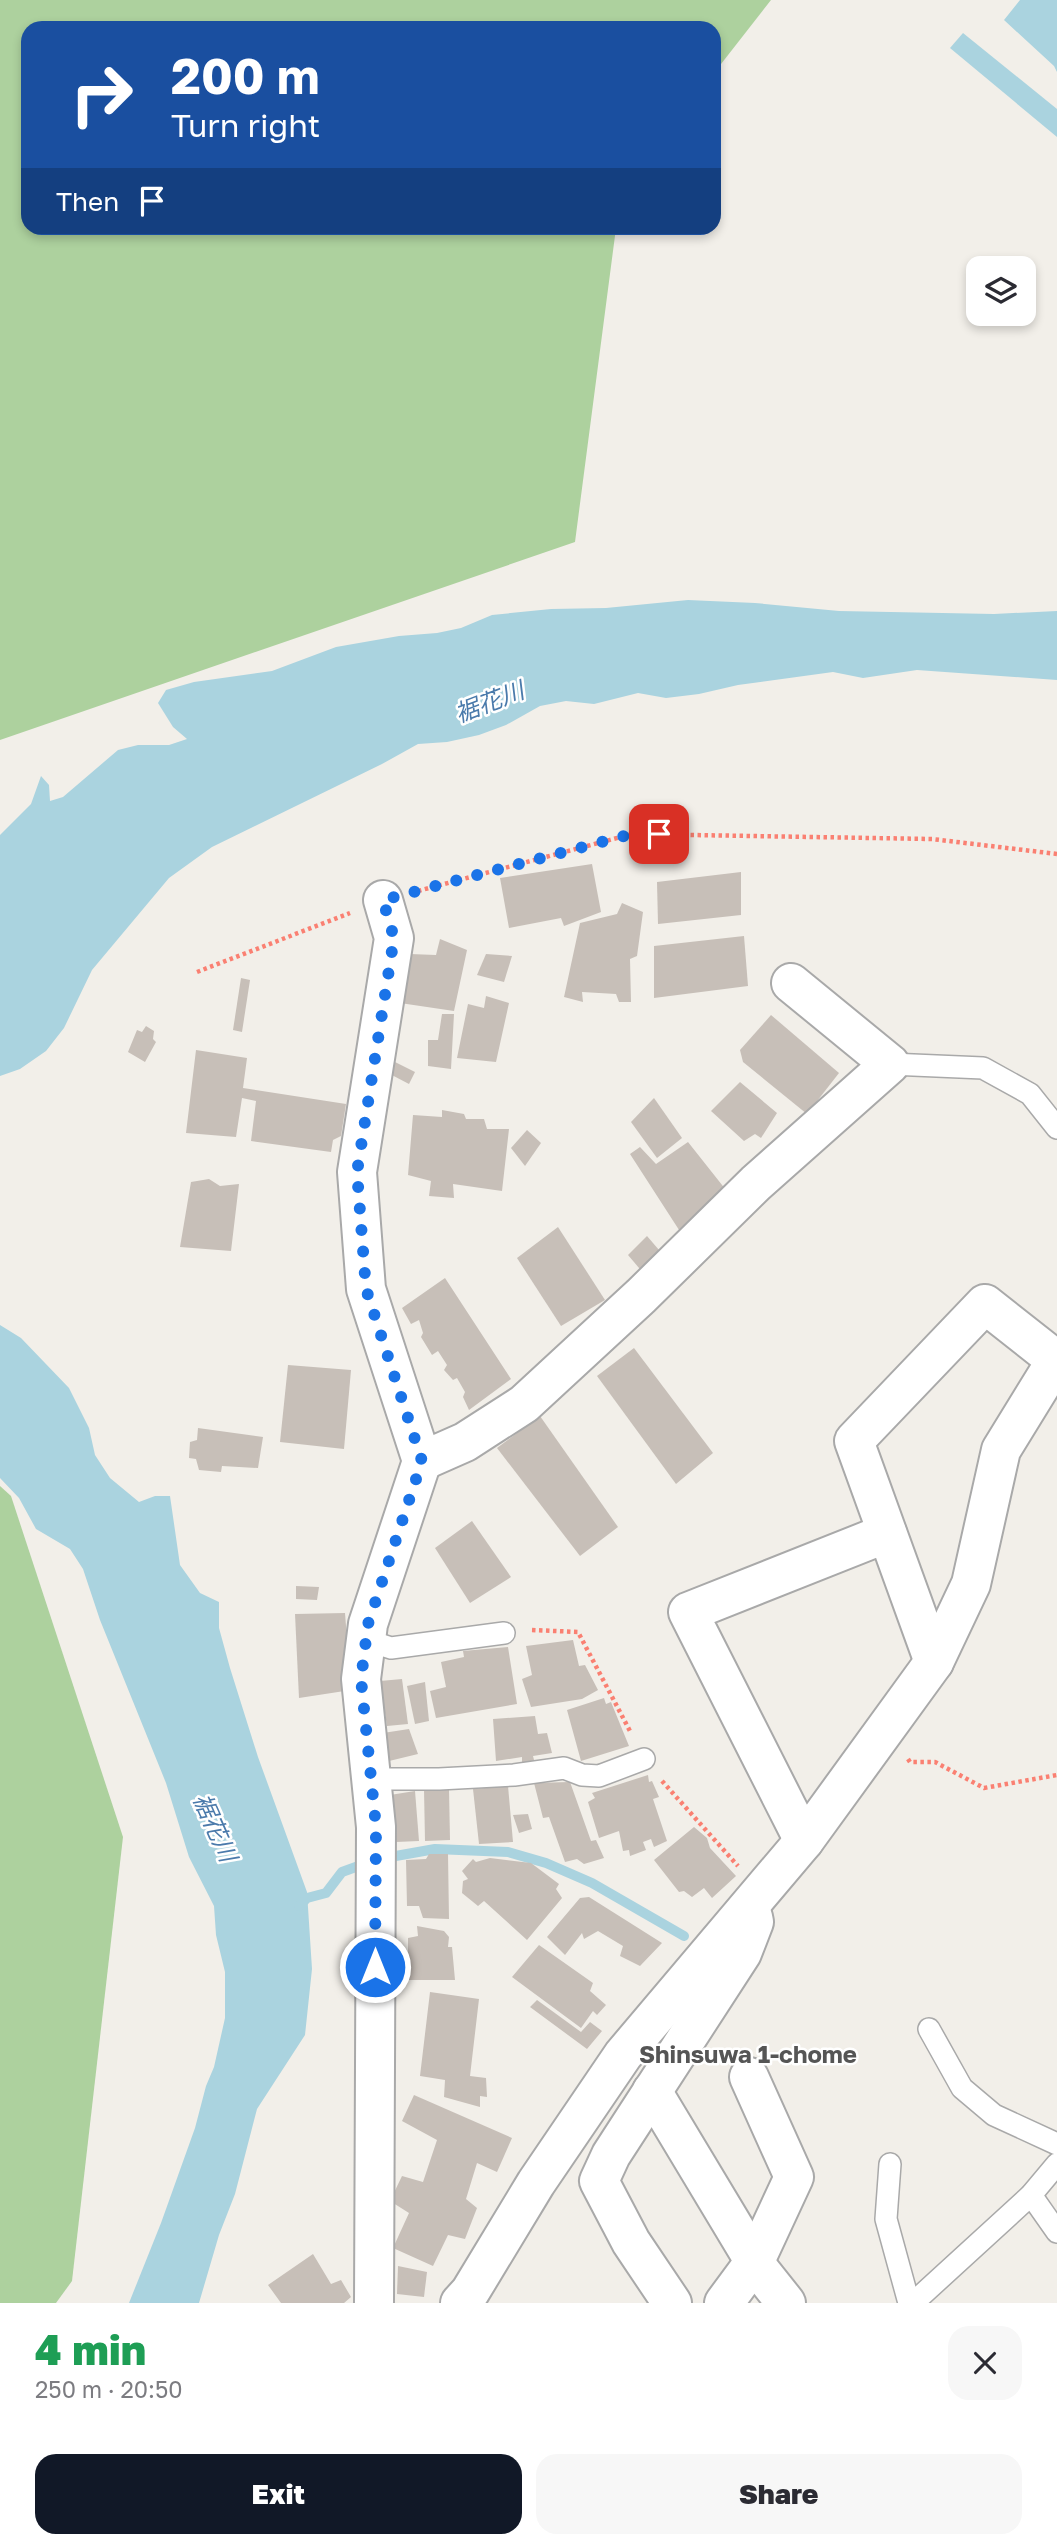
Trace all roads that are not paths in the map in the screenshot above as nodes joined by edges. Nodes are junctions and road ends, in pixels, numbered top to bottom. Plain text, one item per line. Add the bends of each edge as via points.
1 (383, 900) road end
2 (791, 984) dead end
3 (890, 1064) junction
4 (1057, 1128) edge
5 (1057, 1359) edge
6 (422, 1461) junction
7 (887, 1533) junction
8 (503, 1633) dead end
9 (366, 1640) junction
10 (934, 1662) junction
11 (644, 1759) dead end
12 (370, 1779) junction
13 (804, 1840) junction
14 (749, 1905) junction
15 (929, 2029) dead end
16 (748, 2077) dead end
17 (652, 2091) junction
18 (1057, 2144) edge
19 (890, 2164) dead end
20 (1057, 2164) edge
21 (1031, 2195) junction
22 (1057, 2232) edge
23 (755, 2261) junction
24 (374, 2303) edge
25 (460, 2303) edge
26 (672, 2303) edge
27 (724, 2303) edge
28 (786, 2303) edge
29 (911, 2303) edge

1 - 6 street via 394,938 357,1172 366,1289
2 - 3 street
3 - 4 lane via 983,1068 1030,1094
3 - 6 street via 756,1183 524,1404 465,1442
5 - 7 street via 985,1304 854,1441
5 - 10 street via 1001,1450 971,1584
6 - 9 street
7 - 10 street
7 - 13 street via 688,1612
8 - 9 lane via 391,1648
9 - 12 street via 361,1679
10 - 13 street via 858,1784
11 - 12 lane via 599,1776 564,1768 514,1775
12 - 24 street via 376,1827
13 - 14 street
14 - 17 street via 754,1922 742,1953
14 - 25 street via 623,2055
15 - 18 lane via 962,2088 994,2115
16 - 23 street via 794,2177
17 - 23 street
17 - 26 street via 599,2182 631,2242
19 - 29 lane via 886,2219
20 - 21 lane
21 - 22 lane
21 - 29 lane
23 - 27 street
23 - 28 street

